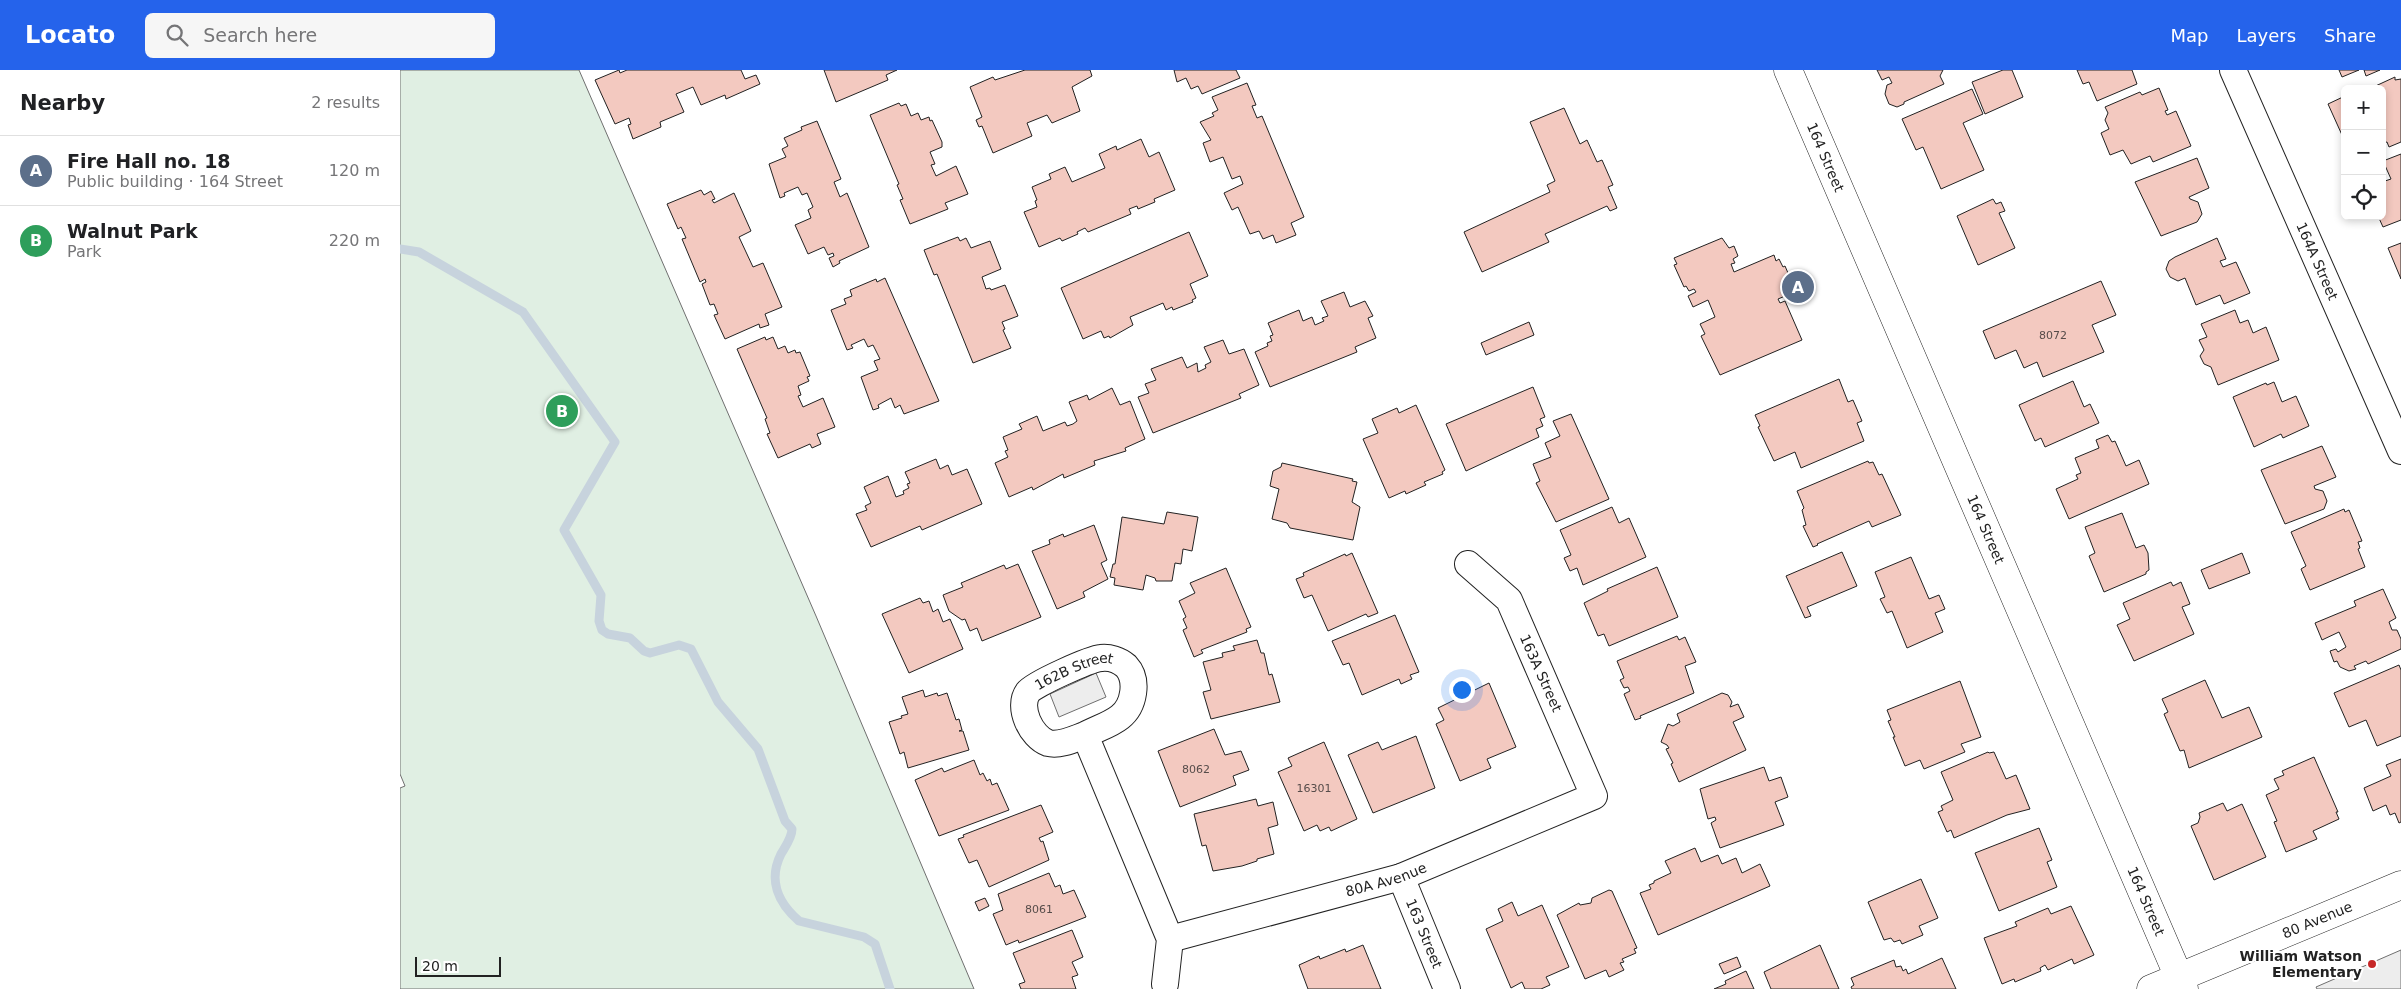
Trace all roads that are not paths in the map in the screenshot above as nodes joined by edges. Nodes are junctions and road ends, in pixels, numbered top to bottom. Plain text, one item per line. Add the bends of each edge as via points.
1 (1788, 70) edge
2 (2233, 70) edge
3 (2401, 451) edge
4 (1468, 564) dead end
5 (1085, 735) dead end
6 (1594, 796) joint
7 (1400, 877) junction
8 (2401, 885) edge
9 (1170, 939) junction
10 (1165, 984) dead end
11 (2182, 984) edge
12 (1447, 989) edge
13 (2151, 989) edge

1 - 11 street, 164 Street
2 - 3 street, 164A Street
4 - 6 street, 163A Street via 1509,600
5 - 9 street
6 - 7 street, 80A Avenue
7 - 9 street, 80A Avenue
7 - 12 street, 163 Street
8 - 11 street, 80 Avenue
9 - 10 street
11 - 13 street, 80 Avenue

